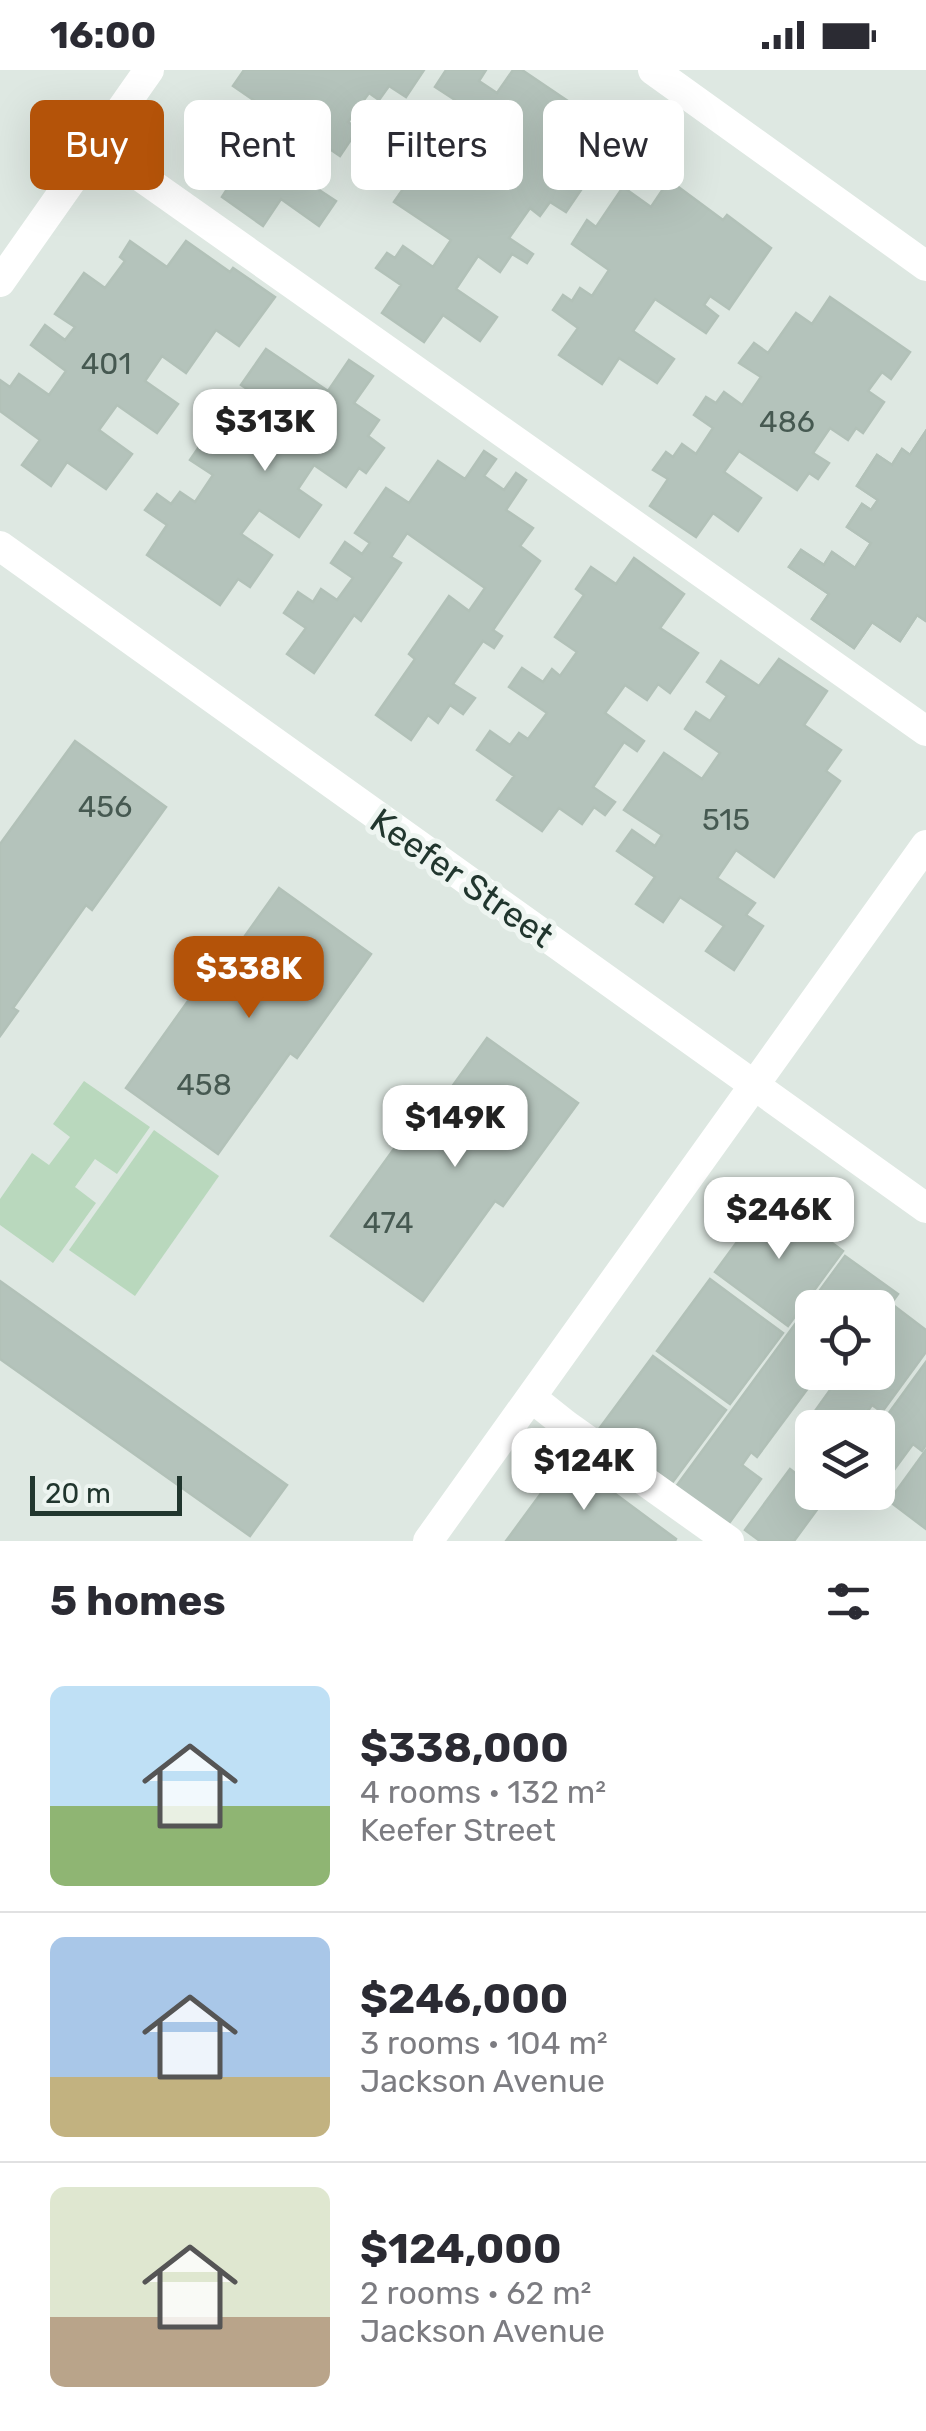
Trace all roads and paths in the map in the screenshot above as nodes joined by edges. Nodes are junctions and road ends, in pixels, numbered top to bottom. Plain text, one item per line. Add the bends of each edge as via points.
1 (149, 70) edge
2 (653, 70) edge
3 (128, 100) edge
4 (64, 190) edge
5 (160, 190) edge
6 (926, 266) edge
7 (0, 282) edge
8 (0, 546) edge
9 (926, 731) edge
10 (926, 845) edge
11 (755, 1085) junction
12 (926, 1208) edge
13 (532, 1398) junction
14 (428, 1541) edge
15 (729, 1541) edge

1 - 3 street
2 - 6 street
4 - 7 street
5 - 9 street
8 - 11 street, Keefer Street
10 - 11 street
11 - 12 street, Keefer Street
11 - 13 street
13 - 14 street
13 - 15 street

